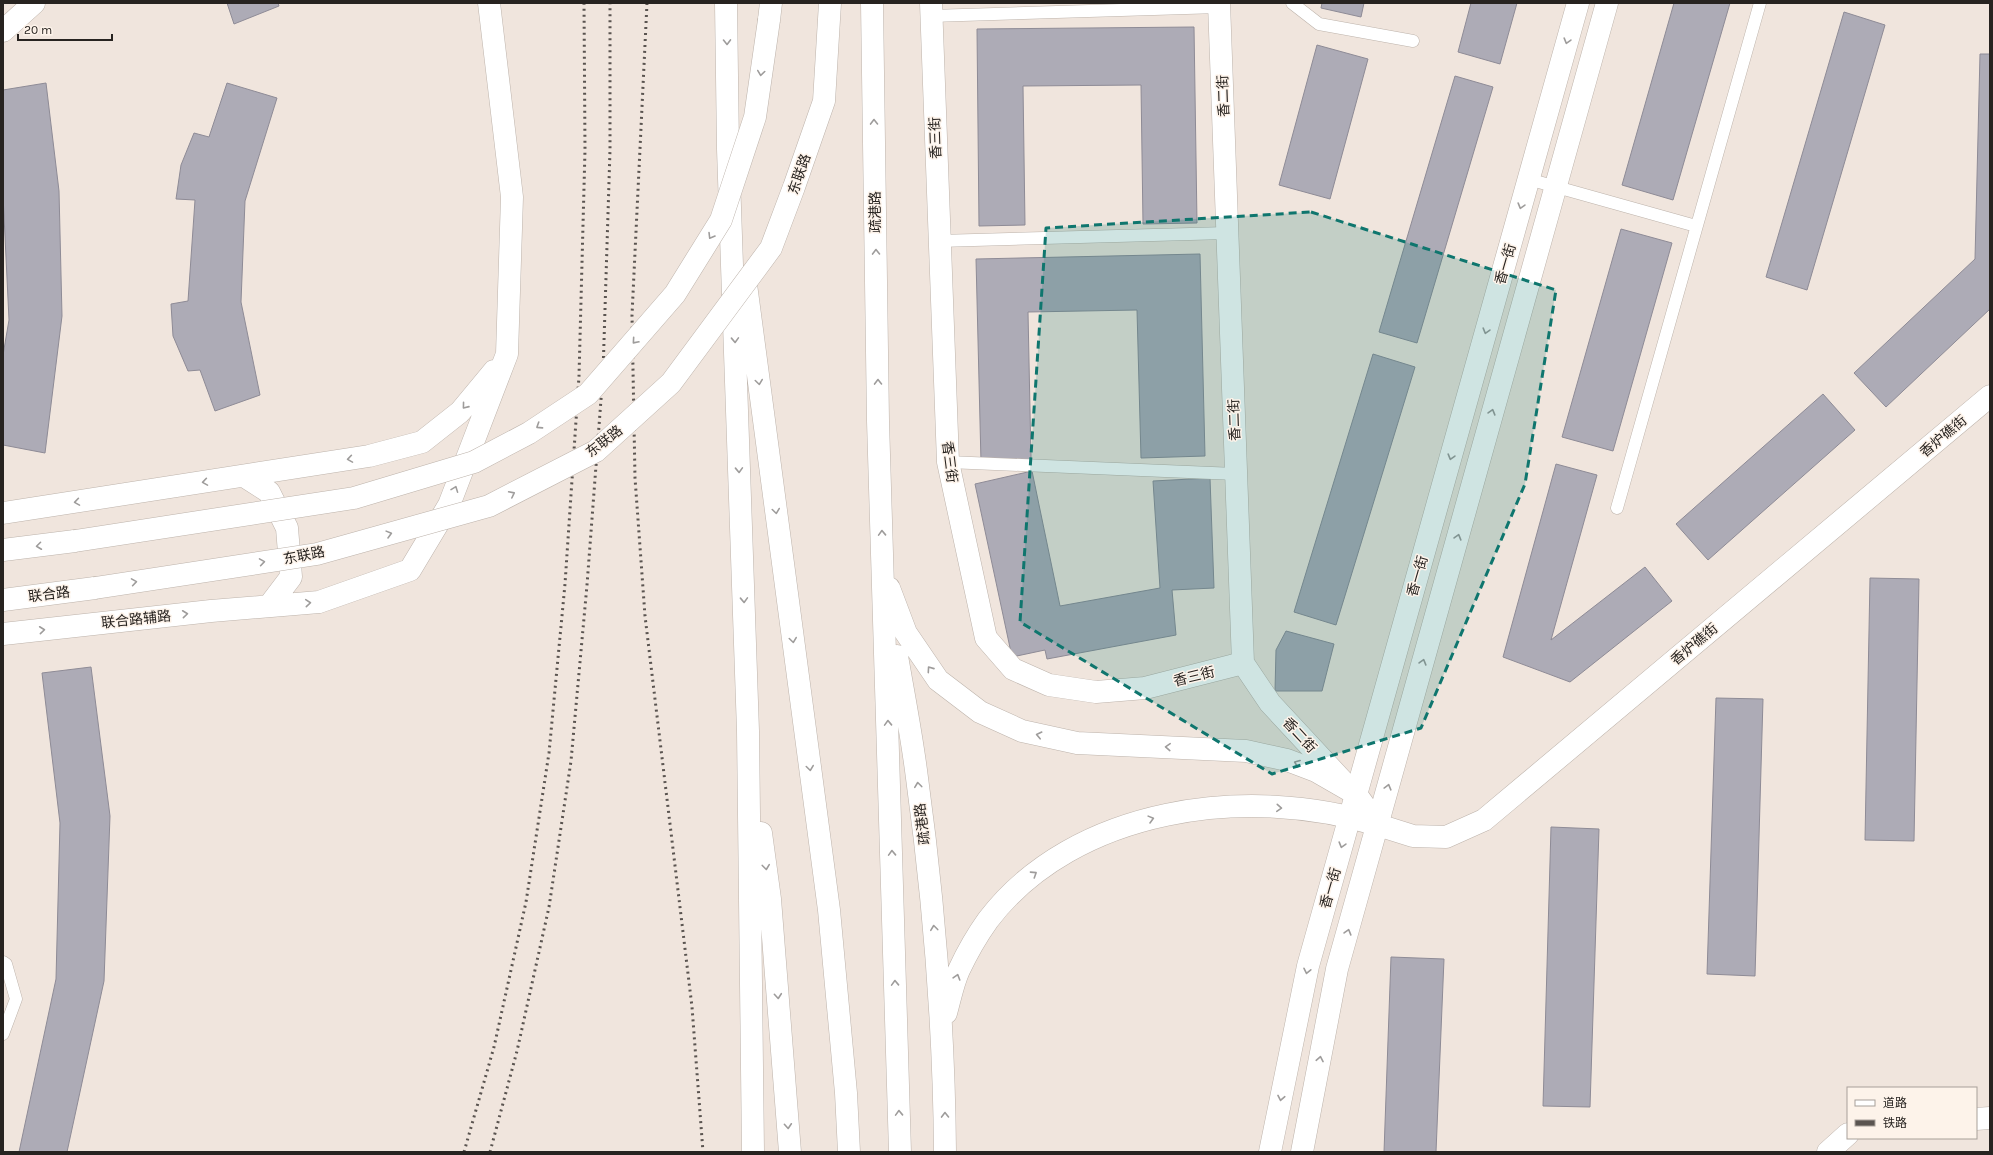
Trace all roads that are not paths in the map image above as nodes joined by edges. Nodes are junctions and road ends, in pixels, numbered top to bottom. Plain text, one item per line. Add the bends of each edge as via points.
1 (34, 3) edge
2 (489, 3) edge
3 (726, 3) edge
4 (830, 3) edge
5 (872, 3) edge
6 (1292, 3) edge
7 (1578, 3) edge
8 (1606, 3) edge
9 (1760, 3) edge
10 (1219, 5) edge
11 (769, 9) edge
12 (931, 9) edge
13 (3, 31) edge
14 (1412, 41) dead end
15 (728, 149) junction
16 (1528, 179) junction
17 (1556, 186) junction
18 (1696, 226) junction
19 (1228, 233) junction
20 (939, 240) junction
21 (507, 354) junction
22 (1990, 396) edge
23 (948, 462) junction
24 (1236, 474) junction
25 (244, 476) junction
26 (1617, 508) dead end
27 (3, 513) edge
28 (3, 550) edge
29 (883, 572) junction
30 (95, 588) joint
31 (3, 600) edge
32 (269, 606) junction
33 (3, 634) edge
34 (1243, 663) junction
35 (748, 731) junction
36 (1356, 794) junction
37 (1350, 816) junction
38 (1378, 825) junction
39 (3, 962) edge
40 (942, 1028) junction
41 (3, 1034) edge
42 (1990, 1118) edge
43 (1977, 1119) edge
44 (1847, 1135) edge
45 (753, 1152) edge
46 (790, 1152) edge
47 (849, 1152) edge
48 (900, 1152) edge
49 (945, 1152) edge
50 (1270, 1152) edge
51 (1302, 1152) edge
52 (1828, 1152) edge

1 - 13 main road
2 - 21 main road, 联合路辅路 via 512,197
3 -> 15 main road
30 -> 4 main road, 东联路, bridge via 317,554 489,506 596,451 670,383 771,248 824,102
29 -> 5 main road, 疏港路 via 878,421
6 - 14 lane via 1319,24
7 -> 16 main road, 香一街
8 - 17 main road, 香一街
9 - 18 lane
10 - 12 lane
10 - 19 main road, 香二街
11 -> 28 main road, bridge via 755,116 721,220 675,294 588,394 529,433 474,462 354,498
12 - 20 main road, 香三街
15 -> 35 main road
15 -> 47 main road via 829,910
16 - 17 lane
16 -> 36 main road, 香一街
17 - 18 lane
38 -> 17 main road, 香一街
18 - 26 lane
19 - 20 lane
19 - 24 main road, 香二街
20 - 23 main road, 香三街
21 -> 25 main road via 460,412 422,442 369,456
32 -> 21 main road, 联合路辅路 via 319,602 410,570 449,505
22 - 38 main road, 香炉礁街 via 1484,820 1446,837 1413,836
23 - 24 lane
23 - 34 main road, 香三街 via 986,638 1013,669 1049,686 1096,692 1145,688
24 - 34 main road, 香二街
25 -> 27 main road
25 - 32 main road via 269,492 287,528 291,577
36 -> 29 main road via 1316,771 1287,760 1246,751 1077,743 1022,731 980,712 938,680 906,633
40 -> 29 main road, 疏港路 via 936,942 917,778
48 -> 29 main road
30 - 31 main road, 联合路
33 -> 32 main road, 联合路辅路
34 - 36 main road, 香二街 via 1270,703
35 - 45 main road
35 -> 46 main road via 770,899
36 - 37 main road, 香一街
36 - 38 main road, 香二街
37 - 38 main road, 香炉礁街
40 -> 37 main road, 香炉礁街 via 958,970 988,921 1027,879 1076,847 1130,825 1174,812 1214,807 1253,806
37 -> 50 main road, 香一街 via 1308,966
51 -> 38 main road, 香一街 via 1337,969
39 - 41 lane via 6,964 16,1000
49 -> 40 main road, 疏港路
42 - 43 main road
44 - 52 main road

